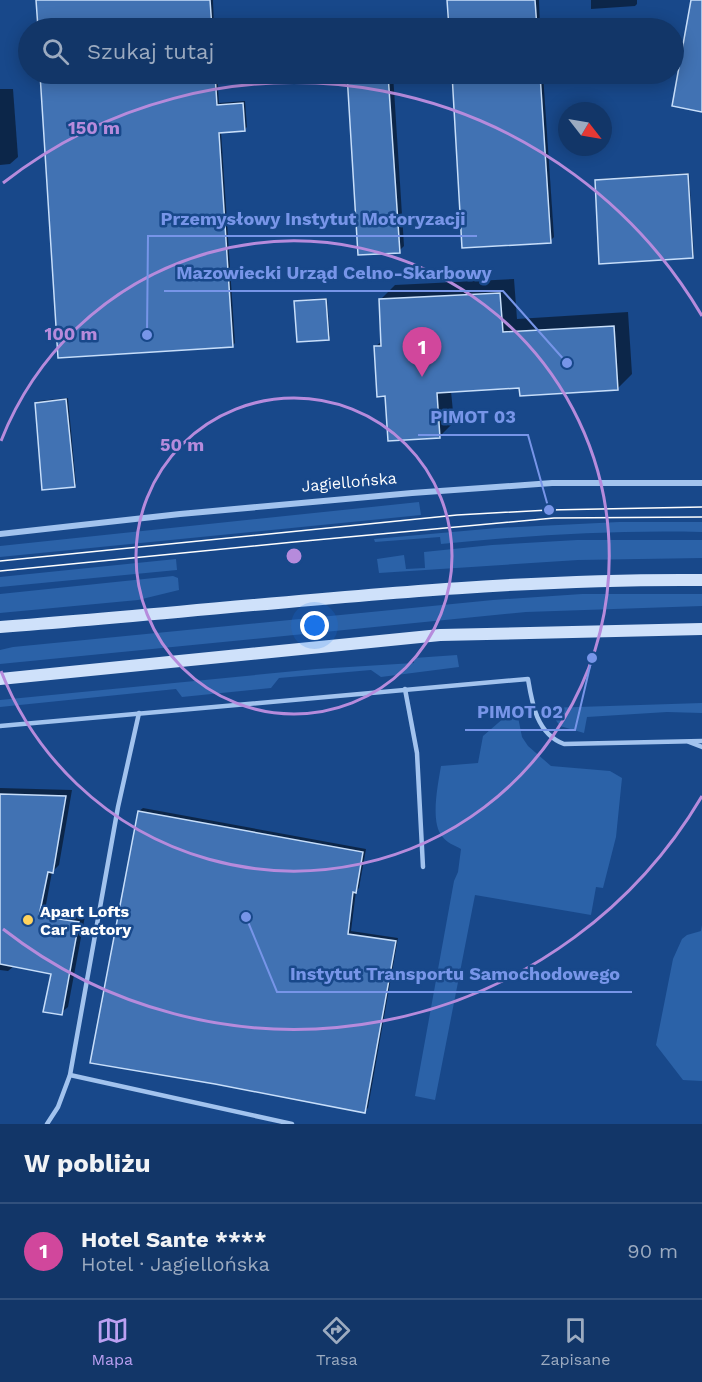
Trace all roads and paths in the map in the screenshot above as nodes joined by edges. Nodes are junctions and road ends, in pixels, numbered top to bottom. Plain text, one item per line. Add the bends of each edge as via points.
1 (702, 483) edge
2 (0, 534) edge
3 (702, 580) edge
4 (0, 627) edge
5 (702, 629) edge
6 (0, 679) edge
7 (405, 689) junction
8 (139, 713) junction
9 (0, 726) edge
10 (684, 741) junction
11 (702, 741) edge
12 (702, 747) edge
13 (423, 867) dead end
14 (70, 1075) junction
15 (48, 1124) edge
16 (292, 1124) edge

1 - 2 street, Jagiellońska via 552,483 412,493
3 - 4 main road via 615,579 458,587
5 - 6 main road via 440,635
7 - 8 lane
7 - 10 lane via 528,679 532,705 544,729 552,739 564,744
7 - 13 lane via 417,753
8 - 9 lane
8 - 14 lane via 118,807
10 - 11 lane
10 - 12 lane
14 - 15 lane
14 - 16 lane

